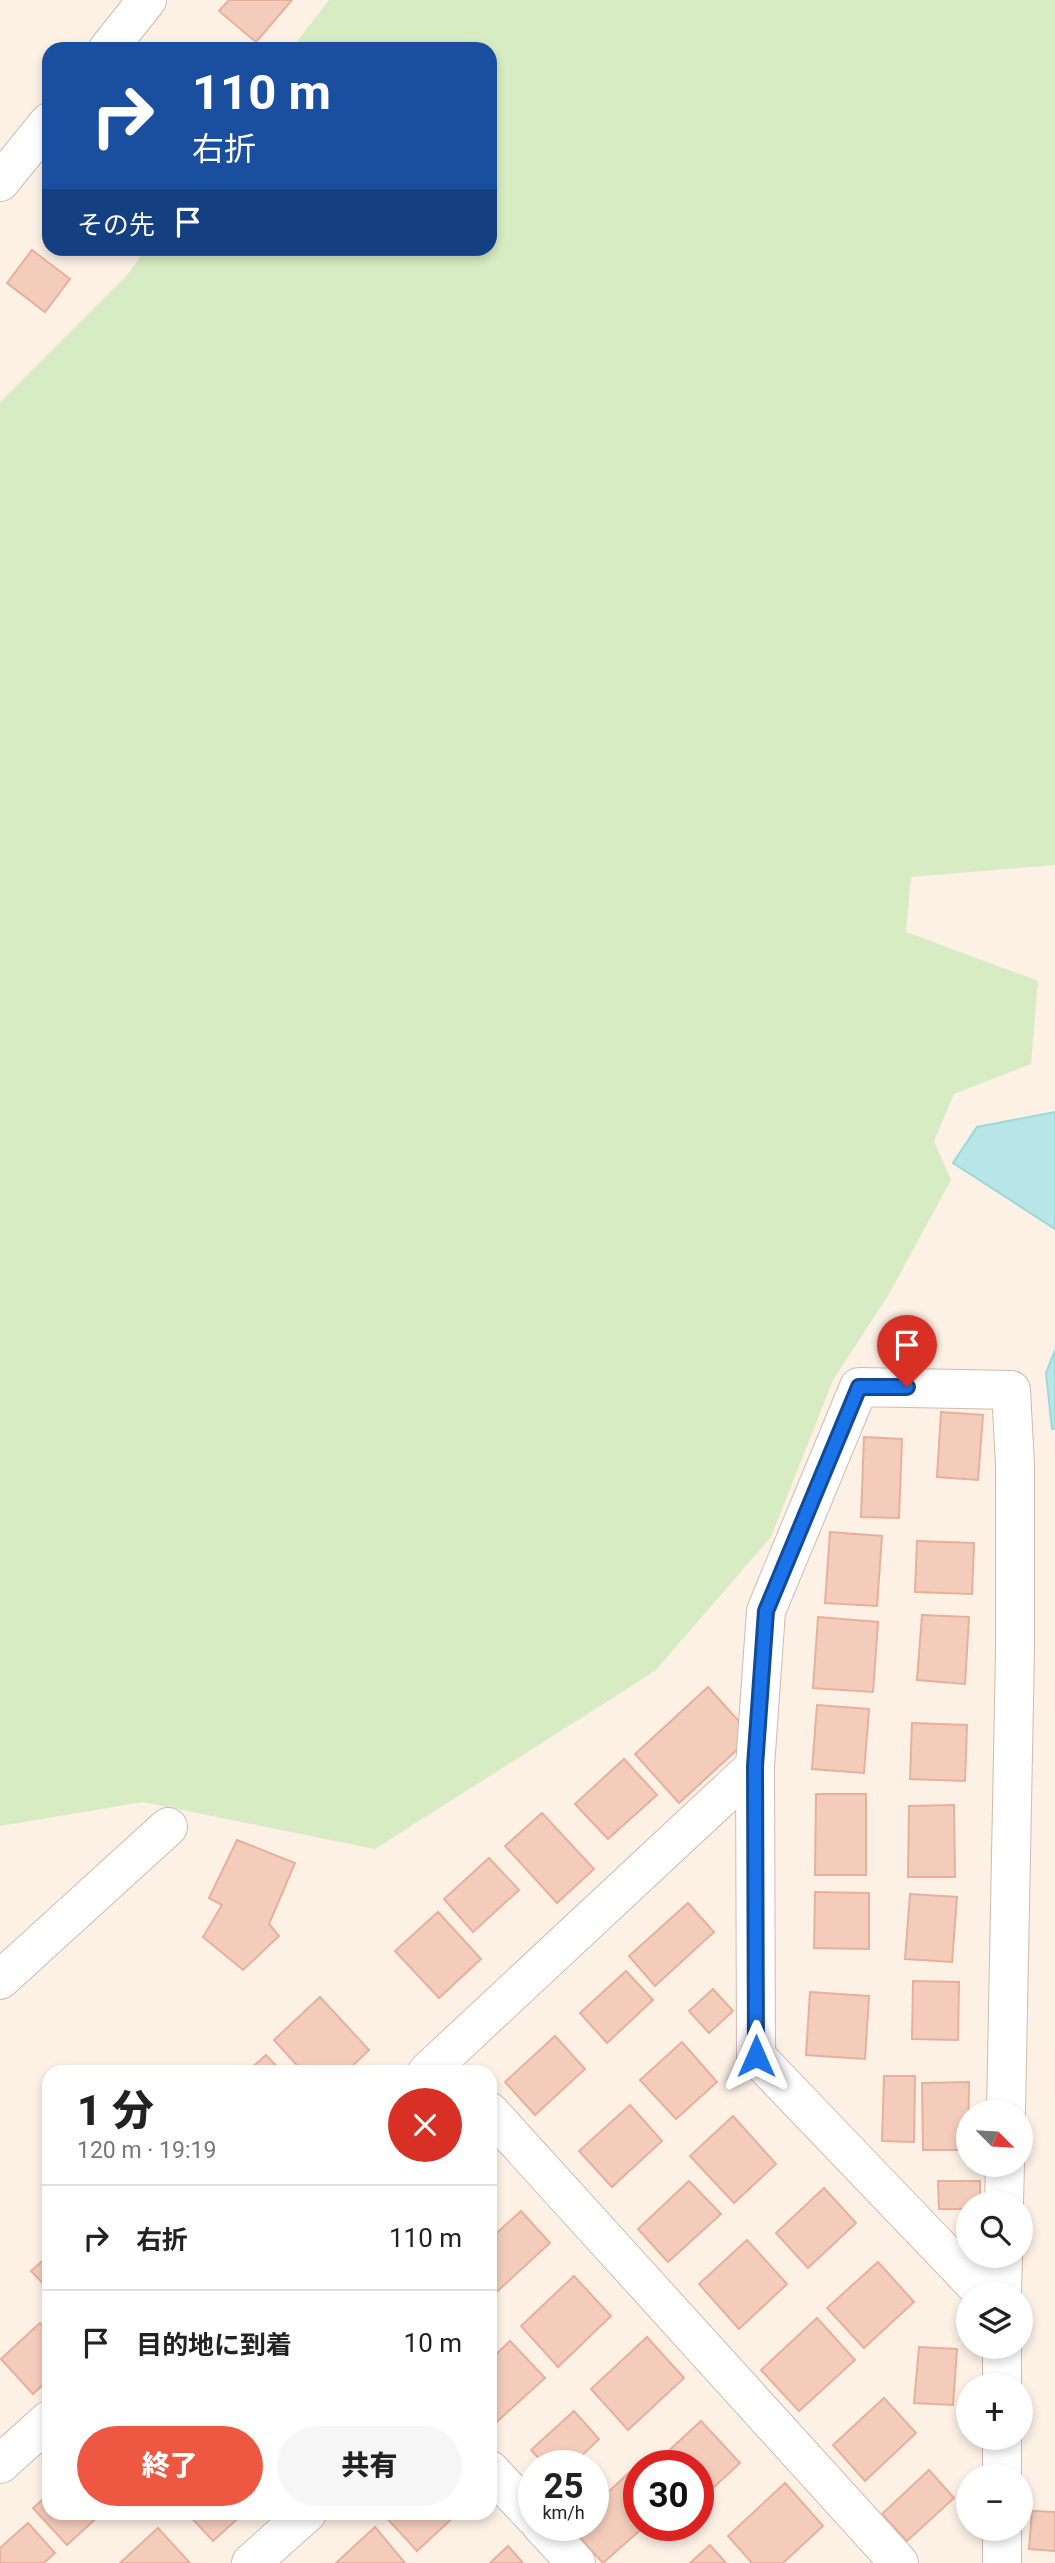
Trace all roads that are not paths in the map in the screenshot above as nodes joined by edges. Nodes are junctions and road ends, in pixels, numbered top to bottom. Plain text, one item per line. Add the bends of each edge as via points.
1 (148, 0) edge
2 (114, 42) edge
3 (42, 131) edge
4 (0, 182) edge
5 (755, 1766) junction
6 (168, 1827) dead end
7 (0, 1980) edge
8 (443, 2065) edge
9 (1006, 2100) edge
10 (497, 2120) edge
11 (973, 2282) edge
12 (42, 2426) edge
13 (0, 2464) edge
14 (497, 2477) edge
15 (518, 2500) edge
16 (299, 2520) edge
17 (556, 2541) edge
18 (1002, 2541) edge
19 (251, 2563) edge
20 (576, 2563) edge
21 (899, 2563) edge
22 (1002, 2563) edge

1 - 2 street
3 - 4 street
5 - 8 street
5 - 9 street via 766,1611 859,1387 1011,1390 1015,1651
5 - 11 street via 756,2056
6 - 7 street
10 - 21 street
12 - 13 street
14 - 15 street
16 - 19 street
17 - 20 street
18 - 22 street

